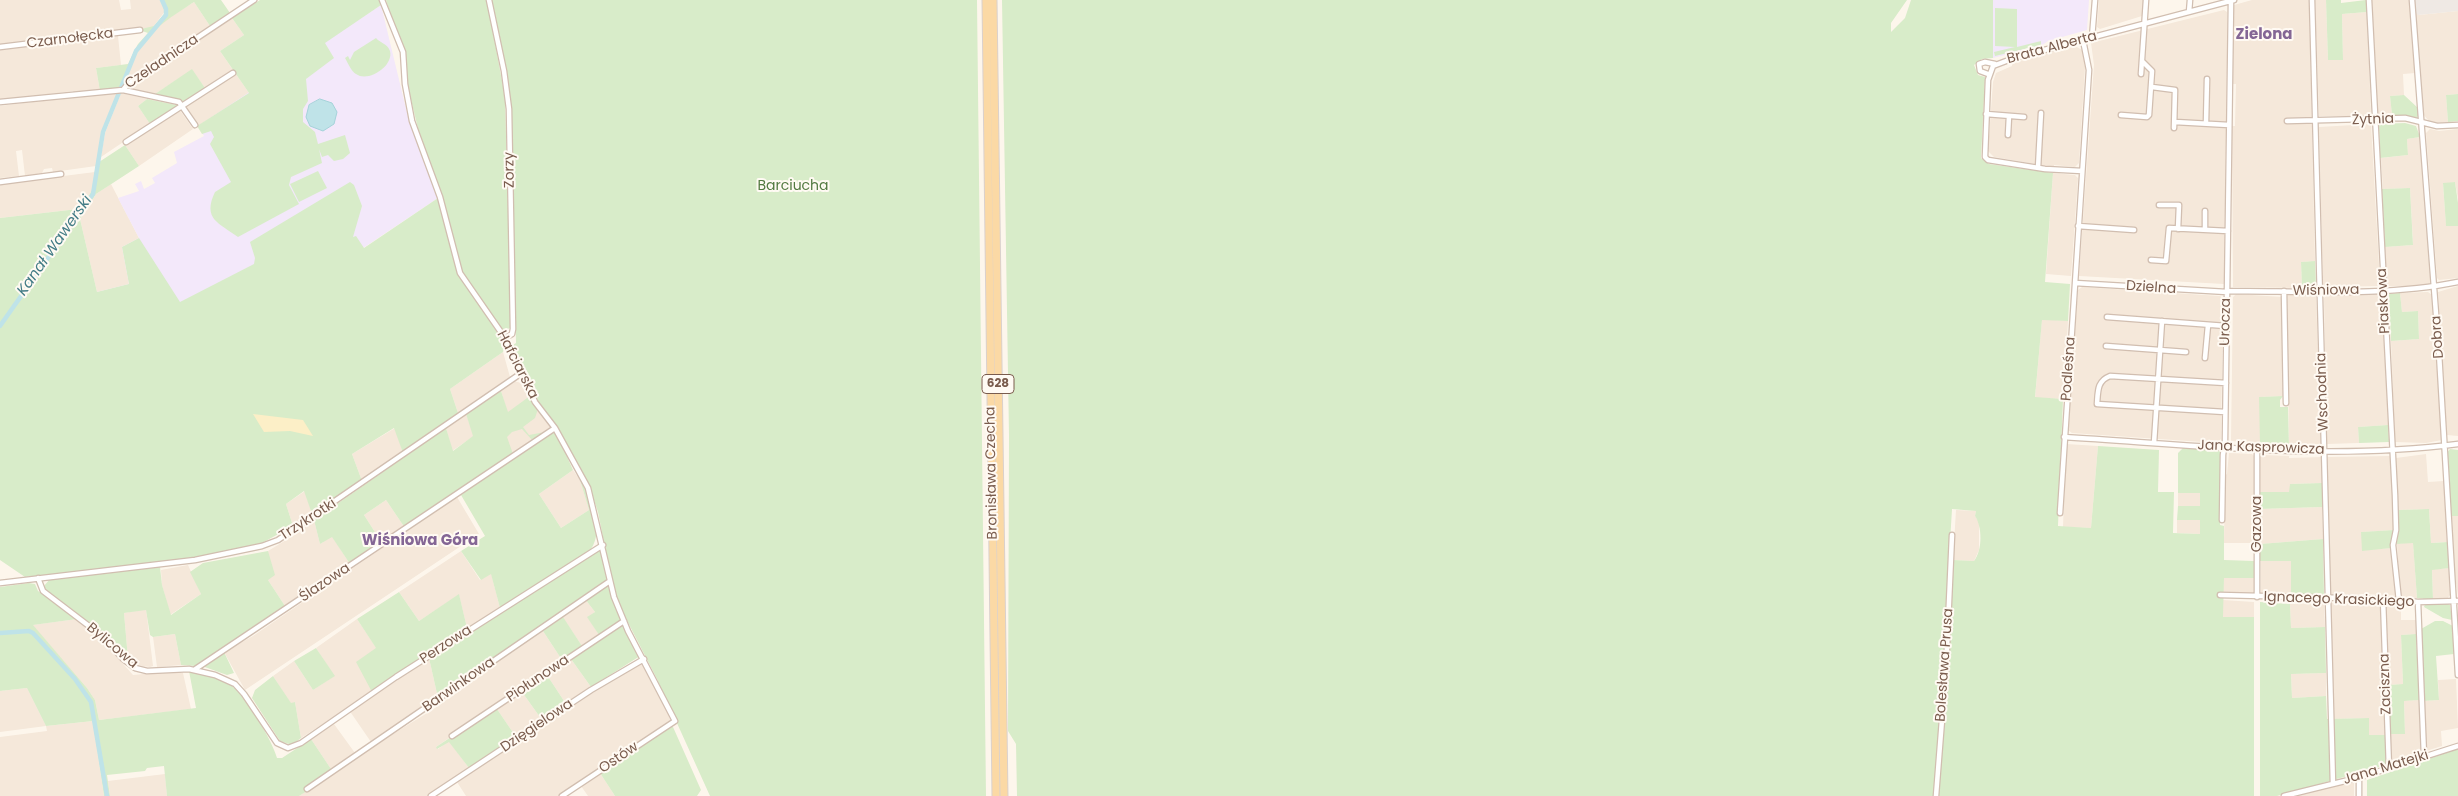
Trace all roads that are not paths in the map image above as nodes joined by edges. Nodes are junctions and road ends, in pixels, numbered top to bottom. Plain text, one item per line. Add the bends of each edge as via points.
1 (254, 0) edge
2 (382, 0) edge
3 (488, 0) edge
4 (986, 0) edge
5 (993, 0) edge
6 (2095, 0) edge
7 (2146, 0) edge
8 (2190, 0) edge
9 (2233, 0) edge
10 (2312, 0) edge
11 (2369, 0) edge
12 (2412, 0) edge
13 (2189, 12) junction
14 (2144, 24) junction
15 (140, 30) dead end
16 (2092, 38) junction
17 (2083, 40) junction
18 (0, 47) edge
19 (2142, 61) junction
20 (1995, 64) junction
21 (233, 72) dead end
22 (1988, 74) junction
23 (2141, 74) dead end
24 (2207, 79) dead end
25 (2152, 87) junction
26 (121, 90) junction
27 (0, 102) edge
28 (182, 105) junction
29 (1986, 114) junction
30 (2042, 114) dead end
31 (2121, 115) dead end
32 (2009, 116) junction
33 (2024, 117) dead end
34 (2375, 120) junction
35 (2287, 121) dead end
36 (2175, 122) junction
37 (2315, 122) junction
38 (2206, 124) junction
39 (2229, 124) junction
40 (2422, 124) junction
41 (195, 125) dead end
42 (2458, 125) edge
43 (2174, 128) dead end
44 (2008, 135) dead end
45 (126, 142) dead end
46 (2038, 168) junction
47 (2082, 171) junction
48 (60, 174) dead end
49 (0, 182) edge
50 (2159, 204) dead end
51 (2206, 211) dead end
52 (2078, 226) junction
53 (2178, 229) junction
54 (2134, 230) dead end
55 (2205, 230) junction
56 (2228, 231) junction
57 (2151, 260) dead end
58 (2458, 282) edge
59 (2075, 283) junction
60 (2434, 287) junction
61 (2384, 290) junction
62 (2284, 291) junction
63 (2320, 291) junction
64 (2227, 292) junction
65 (2107, 317) dead end
66 (2162, 321) junction
67 (2208, 325) junction
68 (2226, 326) junction
69 (505, 338) junction
70 (2106, 346) dead end
71 (2160, 350) junction
72 (2186, 352) dead end
73 (2205, 358) dead end
74 (520, 374) junction
75 (2158, 379) junction
76 (2226, 383) junction
77 (2286, 403) dead end
78 (2157, 407) junction
79 (2225, 412) junction
80 (555, 428) junction
81 (2064, 437) junction
82 (2154, 443) junction
83 (2458, 444) edge
84 (2445, 446) junction
85 (2224, 448) junction
86 (2392, 449) junction
87 (2257, 450) junction
88 (2324, 451) junction
89 (2060, 513) dead end
90 (2222, 520) dead end
91 (1952, 535) dead end
92 (603, 545) junction
93 (38, 578) junction
94 (610, 581) junction
95 (0, 583) edge
96 (2220, 595) dead end
97 (2257, 597) junction
98 (2327, 599) junction
99 (2383, 600) junction
100 (2399, 601) junction
101 (2456, 601) edge
102 (2418, 602) junction
103 (624, 621) junction
104 (644, 659) junction
105 (194, 670) junction
106 (2458, 675) edge
107 (675, 722) joint
108 (452, 736) dead end
109 (2458, 746) edge
110 (291, 747) joint
111 (2424, 756) junction
112 (2390, 768) junction
113 (2359, 777) junction
114 (2333, 784) junction
115 (308, 789) dead end
116 (431, 796) edge
117 (562, 796) edge
118 (996, 796) edge
119 (1004, 796) edge
120 (1936, 796) edge
121 (2284, 796) edge
122 (2359, 796) edge

1 - 26 street, Czeladnicza
2 - 69 street, Hafciarska via 403,52 412,120 440,197 460,274
3 - 69 street, Zorzy via 509,109 513,329 512,334
4 - 118 main road, Bronisława Czecha / 628
5 - 119 main road, Bronisława Czecha / 628
6 - 16 street
7 - 14 street
8 - 13 street
9 - 13 street, Brata Alberta
9 - 39 street, Urocza
10 - 37 street, Wschodnia
11 - 34 street, Piaskowa
12 - 40 street, Dobra
13 - 14 street, Brata Alberta
14 - 16 street, Brata Alberta
14 - 19 street
15 - 18 street, Czarnołęcka
16 - 17 street, Brata Alberta
17 - 20 street, Brata Alberta
17 - 47 street, Podleśna via 2089,70
19 - 23 street
19 - 25 street via 2152,71
20 - 22 street, Brata Alberta
20 - 22 street via 1983,62 1978,65 1980,72
21 - 28 street
22 - 29 street
24 - 38 street
25 - 31 street via 2149,116
25 - 36 street via 2175,90
26 - 27 street, Czeladnicza
26 - 28 street
28 - 41 street
28 - 45 street
29 - 32 street
29 - 46 street via 1985,157
30 - 46 street
32 - 33 street
32 - 44 street
34 - 37 street, Żytnia
34 - 40 street, Żytnia via 2405,118
34 - 61 street, Piaskowa
35 - 37 street, Żytnia
36 - 38 street
36 - 43 street
37 - 63 street, Wschodnia
38 - 39 street
39 - 56 street, Urocza
40 - 42 street, Żytnia
40 - 60 street, Dobra
46 - 47 street
47 - 52 street, Podleśna
48 - 49 street
50 - 53 street via 2179,205
51 - 55 street
52 - 54 street
52 - 59 street, Podleśna
53 - 55 street
53 - 57 street via 2168,228 2166,261
55 - 56 street
56 - 64 street, Urocza
58 - 60 street, Wiśniowa
59 - 64 street, Dzielna
59 - 81 street, Podleśna
60 - 61 street, Wiśniowa
60 - 84 street, Dobra
61 - 63 street, Wiśniowa
61 - 86 street, Piaskowa
62 - 63 street, Wiśniowa
62 - 64 street, Wiśniowa
62 - 77 street, Wiśniowa
63 - 88 street, Wschodnia
64 - 68 street, Urocza
65 - 66 street
66 - 67 street
66 - 71 street
67 - 68 street
67 - 73 street
68 - 76 street, Urocza
69 - 74 street, Hafciarska
70 - 71 street
71 - 72 street
71 - 75 street
74 - 80 street, Hafciarska via 535,402
74 - 93 street, Trzykrotki via 278,540 195,560
75 - 76 street
75 - 78 street
75 - 78 street via 2106,377 2099,384 2098,404
76 - 79 street, Urocza
78 - 79 street
78 - 82 street
79 - 85 street, Urocza
80 - 92 street, Hafciarska via 588,488
80 - 105 street, Ślazowa
81 - 82 street, Jana Kasprowicza
81 - 89 street, Podleśna
82 - 85 street, Jana Kasprowicza
83 - 84 street, Jana Kasprowicza
84 - 86 street, Jana Kasprowicza
84 - 101 street, Dobra
85 - 87 street, Jana Kasprowicza
85 - 90 street, Urocza
86 - 88 street, Jana Kasprowicza
86 - 100 street, Piaskowa via 2396,530 2393,545
87 - 88 street, Jana Kasprowicza
87 - 97 street, Gazowa
88 - 98 street, Wschodnia
91 - 120 street, Bolesława Prusa
92 - 94 street, Hafciarska
92 - 110 street, Perzowa
93 - 95 street, Trzykrotki
93 - 105 street, Bylicowa via 43,591 102,636 135,668 147,671
94 - 103 street, Hafciarska
94 - 115 street, Barwinkowa
96 - 97 street, Ignacego Krasickiego
97 - 98 street, Ignacego Krasickiego
98 - 99 street, Ignacego Krasickiego
98 - 114 street, Wschodnia
99 - 100 street, Ignacego Krasickiego
99 - 112 street, Zaciszna
100 - 102 street, Ignacego Krasickiego
101 - 102 street, Ignacego Krasickiego
101 - 106 street, Dobra
102 - 111 street
103 - 104 street, Hafciarska
103 - 108 street, Piołunowa
104 - 107 street, Hafciarska
104 - 116 street, Dzięgielowa via 591,690
105 - 110 street, Bylicowa via 235,684 277,743
107 - 117 street, Ostów
109 - 111 street, Jana Matejki
111 - 112 street, Jana Matejki
112 - 113 street, Jana Matejki
113 - 114 street, Jana Matejki
113 - 122 street
114 - 121 street, Jana Matejki

